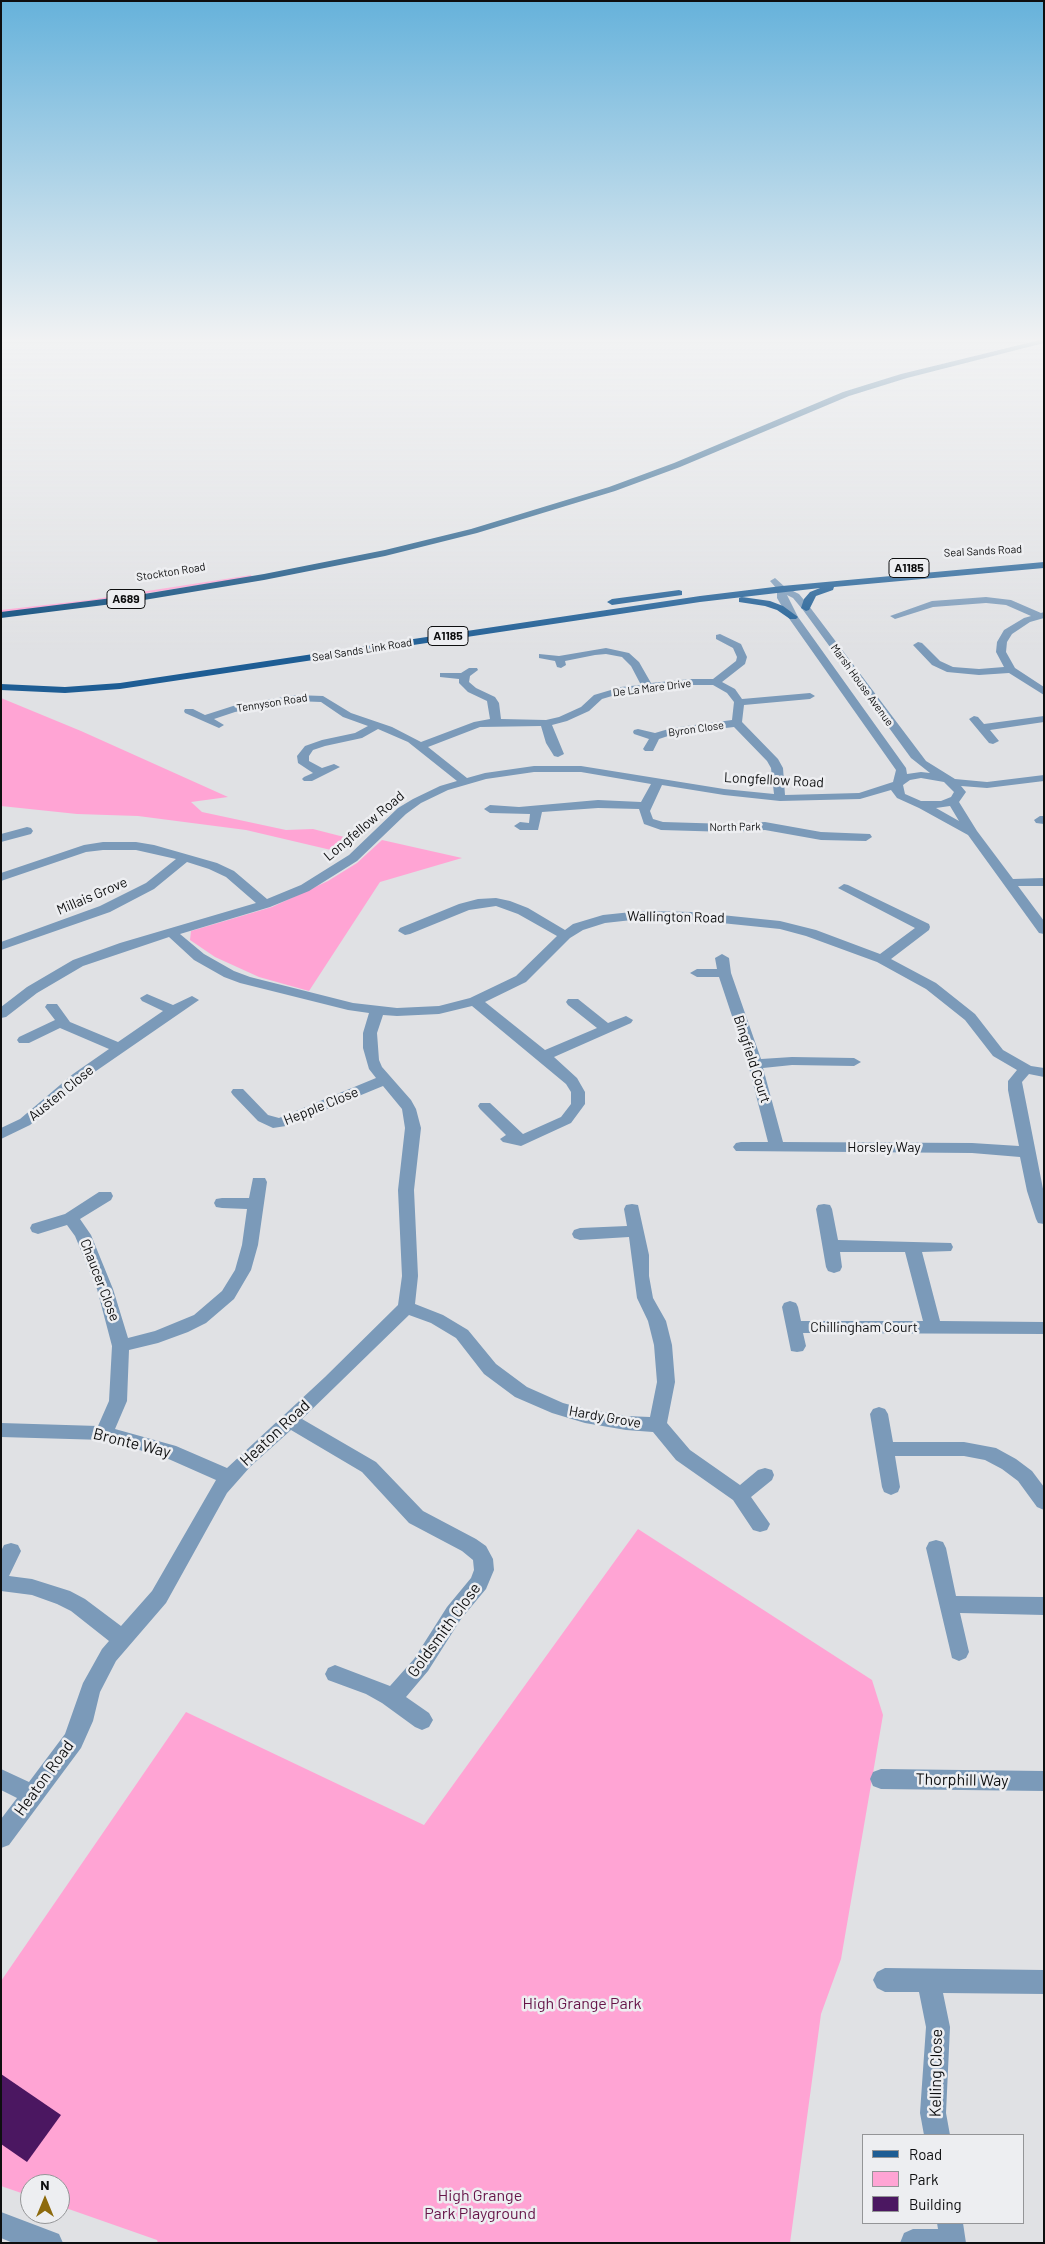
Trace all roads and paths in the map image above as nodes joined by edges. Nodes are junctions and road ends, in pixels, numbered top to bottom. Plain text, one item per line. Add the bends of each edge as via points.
1 (705, 444) edge
2 (726, 444) edge
3 (1044, 560) edge
4 (1044, 564) edge
5 (255, 576) junction
6 (862, 581) junction
7 (778, 585) junction
8 (658, 606) junction
9 (1, 607) edge
10 (806, 608) junction
11 (1, 615) edge
12 (905, 615) dead end
13 (1042, 616) edge
14 (793, 617) junction
15 (720, 637) dead end
16 (743, 639) dead end
17 (730, 642) junction
18 (626, 645) dead end
19 (617, 652) junction
20 (908, 654) dead end
21 (543, 656) dead end
22 (1011, 670) junction
23 (444, 675) dead end
24 (1, 677) edge
25 (716, 682) junction
26 (1, 687) edge
27 (648, 687) junction
28 (1044, 692) edge
29 (810, 696) dead end
30 (739, 702) junction
31 (189, 711) dead end
32 (206, 718) junction
33 (1044, 719) edge
34 (496, 722) junction
35 (546, 723) junction
36 (737, 724) junction
37 (219, 725) dead end
38 (377, 725) junction
39 (638, 732) dead end
40 (655, 737) junction
41 (993, 741) dead end
42 (552, 743) junction
43 (536, 745) dead end
44 (420, 746) junction
45 (650, 749) dead end
46 (558, 754) dead end
47 (334, 767) dead end
48 (322, 773) junction
49 (1044, 778) edge
50 (308, 779) dead end
51 (949, 781) junction
52 (464, 782) junction
53 (658, 782) junction
54 (899, 782) junction
55 (987, 785) junction
56 (860, 796) junction
57 (780, 798) junction
58 (907, 800) junction
59 (955, 800) junction
60 (919, 804) junction
61 (645, 806) junction
62 (490, 808) dead end
63 (538, 810) junction
64 (520, 826) dead end
65 (27, 831) dead end
66 (972, 832) junction
67 (2, 836) edge
68 (866, 836) dead end
69 (185, 858) junction
70 (1, 877) edge
71 (1044, 882) edge
72 (1008, 883) junction
73 (844, 888) dead end
74 (265, 904) junction
75 (1044, 930) edge
76 (406, 931) dead end
77 (171, 932) junction
78 (565, 935) junction
79 (1, 946) edge
80 (722, 958) dead end
81 (882, 959) junction
82 (696, 972) dead end
83 (724, 973) junction
84 (147, 998) dead end
85 (192, 1000) dead end
86 (475, 1001) junction
87 (573, 1002) dead end
88 (52, 1007) dead end
89 (173, 1010) junction
90 (377, 1011) junction
91 (1, 1014) edge
92 (626, 1020) dead end
93 (62, 1022) junction
94 (606, 1028) junction
95 (24, 1040) dead end
96 (119, 1048) junction
97 (544, 1056) junction
98 (854, 1062) dead end
99 (755, 1064) junction
100 (1026, 1069) junction
101 (1044, 1073) edge
102 (385, 1080) junction
103 (238, 1092) dead end
104 (485, 1106) dead end
105 (1, 1134) edge
106 (741, 1147) dead end
107 (777, 1147) junction
108 (1027, 1152) junction
109 (259, 1182) dead end
110 (1040, 1191) edge
111 (105, 1196) dead end
112 (222, 1203) dead end
113 (256, 1204) junction
114 (824, 1209) dead end
115 (632, 1210) dead end
116 (71, 1218) junction
117 (1044, 1219) edge
118 (38, 1228) dead end
119 (636, 1231) junction
120 (580, 1234) dead end
121 (830, 1246) junction
122 (945, 1247) dead end
123 (912, 1248) junction
124 (834, 1267) dead end
125 (406, 1307) junction
126 (790, 1307) dead end
127 (933, 1326) junction
128 (794, 1327) junction
129 (1044, 1328) edge
130 (121, 1346) junction
131 (797, 1346) dead end
132 (879, 1414) dead end
133 (289, 1420) junction
134 (658, 1425) junction
135 (1, 1430) edge
136 (104, 1433) junction
137 (886, 1449) junction
138 (765, 1475) dead end
139 (229, 1477) junction
140 (892, 1487) dead end
141 (740, 1495) junction
142 (1044, 1502) edge
143 (760, 1524) dead end
144 (936, 1548) dead end
145 (11, 1551) dead end
146 (1, 1572) edge
147 (1, 1583) edge
148 (949, 1604) junction
149 (1044, 1606) edge
150 (122, 1638) junction
151 (959, 1652) dead end
152 (335, 1674) dead end
153 (392, 1698) junction
154 (422, 1720) dead end
155 (1, 1779) edge
156 (880, 1779) dead end
157 (1044, 1781) edge
158 (32, 1795) junction
159 (1, 1837) edge
160 (885, 1980) dead end
161 (929, 1981) junction
162 (1044, 1982) edge
163 (937, 2134) edge
164 (1, 2225) edge
165 (952, 2236) edge
166 (913, 2242) edge
167 (50, 2243) edge

1 - 5 highway, A689 via 567,497 422,537
2 - 5 highway, A689 via 574,502 436,541
3 - 7 main road, Seal Sands Road / A1185 via 900,569
4 - 6 main road, Seal Sands Road / A1185
5 - 9 highway, Stockton Road / A689
5 - 11 highway, Stockton Road / A689 via 144,597
6 - 7 main road, Seal Sands Road / A1185
6 - 10 main road via 822,590 809,599
7 - 8 main road, Seal Sands Link Road / A1185
7 - 10 street, Marsh House Avenue via 796,596
7 - 14 street, Marsh House Avenue
7 - 24 main road, Seal Sands Link Road / A1185 via 630,599 140,676 55,682
8 - 14 main road, A1185 via 754,600 780,608
8 - 26 main road, Seal Sands Link Road / A1185 via 145,683 65,690
10 - 51 street, Marsh House Avenue via 915,756
12 - 13 street via 932,604 986,600 1008,602
13 - 22 street via 1016,625 1004,637 1000,652
14 - 54 street, Marsh House Avenue via 902,770
15 - 17 street
16 - 17 street
17 - 25 street via 741,652 741,662
18 - 19 street
19 - 21 street via 595,652 560,662
19 - 27 street via 635,664
20 - 22 street via 921,649 936,663 951,670
22 - 28 street
23 - 34 street via 469,673 464,683 491,699
25 - 27 street, De La Mare Drive
25 - 30 street via 731,691
27 - 35 street, De La Mare Drive via 605,694 574,716
29 - 30 street via 793,694
30 - 36 street
31 - 32 street
32 - 37 street
32 - 38 street, Tennyson Road via 304,696 323,699 341,712
33 - 41 street via 978,723
34 - 35 street, De La Mare Drive
34 - 44 street, De La Mare Drive via 470,726
35 - 42 street
36 - 40 street, Byron Close via 681,729
36 - 57 street via 772,759 777,768
38 - 44 street, Tennyson Road
38 - 48 street via 358,736 309,748 303,756 304,763
39 - 40 street, Byron Close
40 - 45 street, Byron Close
42 - 43 street
42 - 46 street
44 - 52 street, Tennyson Road
47 - 48 street
48 - 50 street
49 - 55 street
51 - 54 street via 921,775
51 - 55 street
51 - 59 street via 960,792
52 - 53 street, Longfellow Road via 504,773 559,768
52 - 74 street, Longfellow Road via 431,794 402,811 337,870 305,888
53 - 57 street, Longfellow Road
53 - 61 street
54 - 56 street, Longfellow Road
54 - 58 street, Marsh House Avenue via 897,790
55 - 59 street
56 - 57 street, Longfellow Road
56 - 58 street, Longfellow Road
58 - 60 street
59 - 60 street via 943,805
59 - 66 street
60 - 66 street
61 - 63 street via 598,804
61 - 68 street, North Park via 648,820 661,826 765,826 821,836 836,832
62 - 63 street via 513,806
63 - 64 street via 534,827
65 - 67 street
66 - 72 street
69 - 70 street via 136,846 103,846 68,854
69 - 74 street via 230,874
69 - 79 street, Millais Grove via 142,891 78,920 13,936
71 - 72 street
72 - 75 street
73 - 81 street via 903,917 929,924
74 - 77 street, Longfellow Road
76 - 78 street via 464,907 496,902 524,910
77 - 90 street, Wallington Road via 199,957 229,974 271,988
77 - 91 street, Longfellow Road via 78,963 32,990
78 - 81 street, Wallington Road via 591,922 621,916 720,917 780,925 811,933
78 - 86 street, Wallington Road via 521,979
80 - 83 street, Bingfield Court
81 - 100 street, Wallington Road via 950,1000 970,1017 998,1053
82 - 83 street
83 - 99 street, Bingfield Court
84 - 89 street
85 - 89 street, Austen Close
86 - 90 street, Wallington Road via 439,1010
86 - 97 street
87 - 94 street
88 - 93 street
89 - 96 street, Austen Close
90 - 102 street via 370,1033 370,1048 376,1069
92 - 94 street
93 - 95 street
93 - 96 street
94 - 97 street
96 - 105 street, Austen Close via 73,1081 25,1122
97 - 104 street via 572,1081 578,1092 578,1104 566,1120 514,1140
98 - 99 street via 809,1054
99 - 107 street, Bingfield Court
100 - 101 street, Wallington Road
100 - 108 street via 1015,1081 1015,1090
102 - 103 street, Hepple Close via 280,1123 263,1118
102 - 125 street via 404,1100 413,1128 406,1190 410,1276
106 - 107 street, Horsley Way
107 - 108 street, Horsley Way via 972,1148
108 - 110 street
109 - 113 street
110 - 117 street
111 - 116 street
112 - 113 street
113 - 130 street via 243,1270 228,1295 200,1319 182,1328
114 - 121 street
115 - 119 street, Hardy Grove
116 - 118 street
116 - 130 street, Chaucer Close via 83,1235 105,1289
119 - 120 street
119 - 134 street, Hardy Grove via 646,1298 657,1321 663,1346 666,1382
121 - 123 street
121 - 124 street
122 - 123 street
123 - 127 street, Chillingham Court
125 - 133 street, Heaton Road
125 - 134 street, Hardy Grove via 437,1319 462,1334 490,1369 521,1392 585,1416 626,1424
126 - 128 street, Chillingham Court
127 - 128 street, Chillingham Court
127 - 129 street, Chillingham Court
128 - 131 street, Chillingham Court
130 - 136 street, Chaucer Close via 118,1400
132 - 137 street
133 - 139 street, Heaton Road
133 - 153 street, Goldsmith Close via 369,1467 416,1517 469,1545 483,1559 480,1583 454,1613 421,1665
134 - 141 street, Hardy Grove via 683,1455
135 - 136 street, Bronte Way
136 - 139 street, Bronte Way via 169,1451
137 - 140 street
137 - 142 street via 964,1449 989,1453 1025,1476
138 - 141 street
139 - 150 street, Heaton Road via 201,1518 159,1597
141 - 143 street, Hardy Grove
144 - 148 street
145 - 146 street
147 - 150 street via 32,1587 63,1597
148 - 149 street
148 - 151 street
150 - 158 street, Heaton Road via 94,1682 73,1741
152 - 153 street via 373,1687
153 - 154 street
155 - 158 street
156 - 157 street, Thorphill Way
158 - 159 street, Heaton Road
160 - 161 street
161 - 162 street
161 - 163 street, Kelling Close via 938,2027 933,2113
164 - 167 street
165 - 166 street

